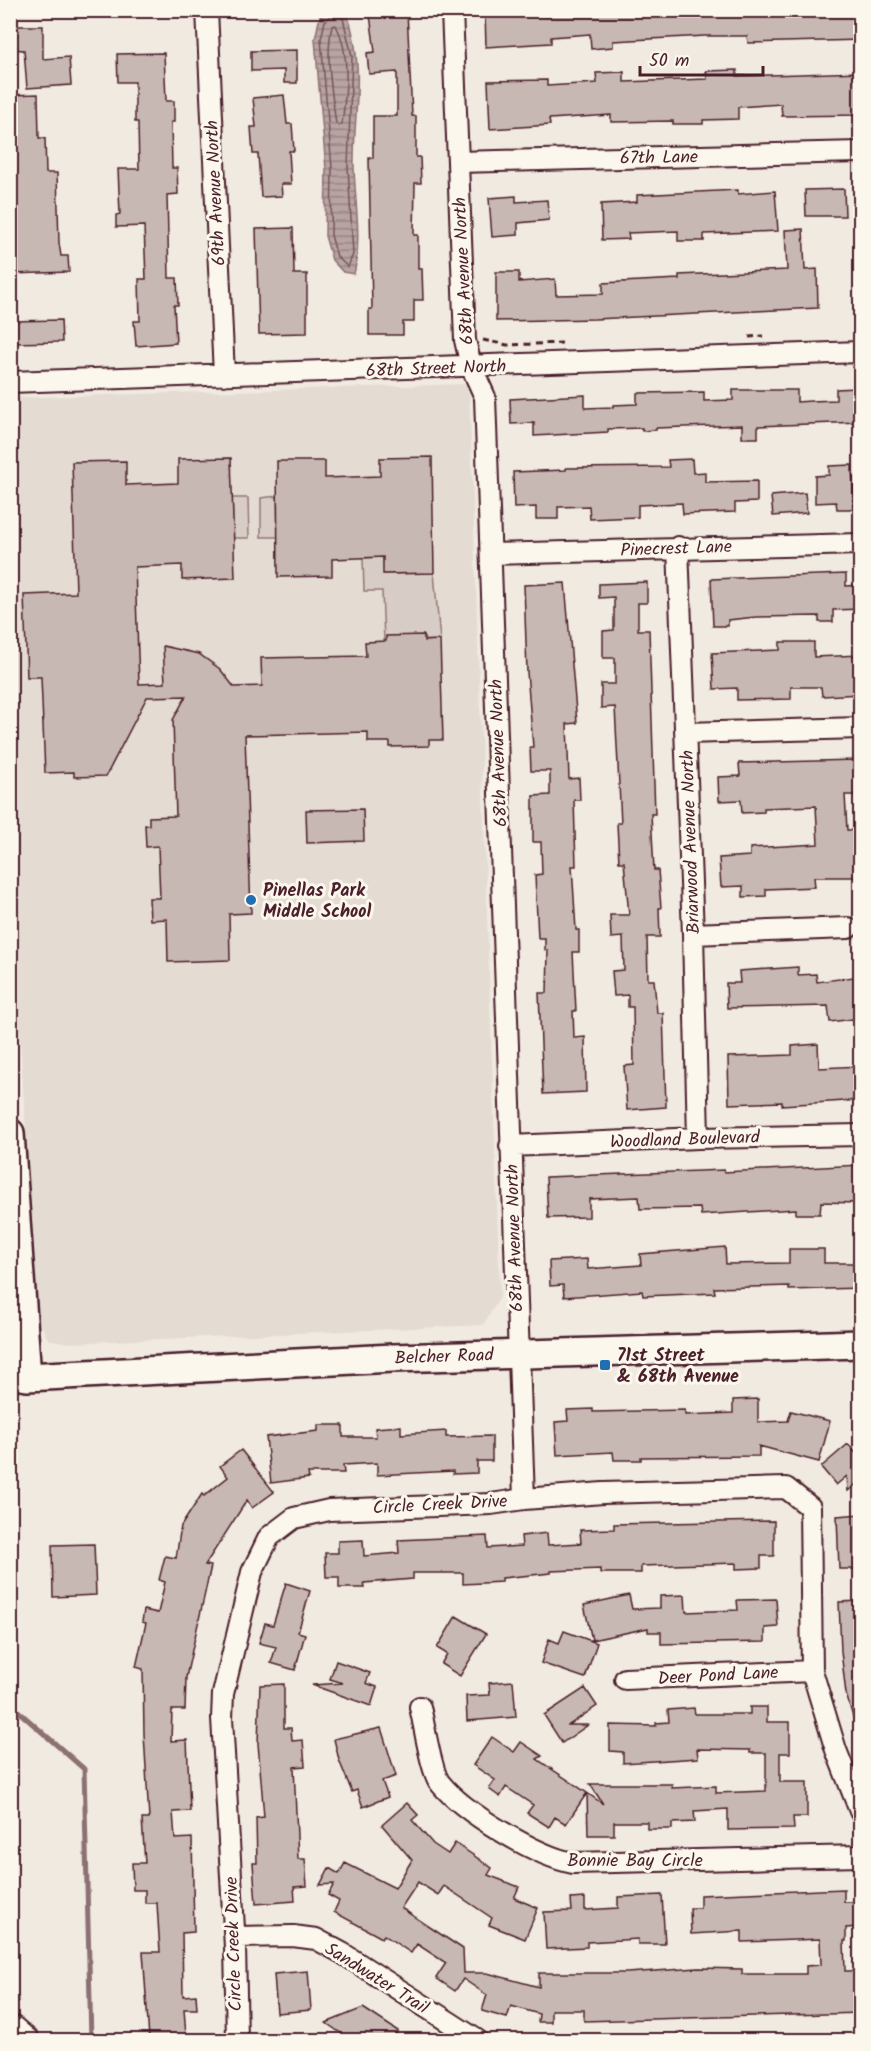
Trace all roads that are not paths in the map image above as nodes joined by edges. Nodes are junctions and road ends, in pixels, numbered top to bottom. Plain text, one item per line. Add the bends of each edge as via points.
1 (207, 10) edge
2 (452, 10) edge
3 (861, 152) edge
4 (458, 162) junction
5 (861, 352) edge
6 (471, 366) junction
7 (224, 375) junction
8 (10, 382) edge
9 (861, 544) edge
10 (678, 547) junction
11 (491, 554) junction
12 (861, 728) edge
13 (686, 733) junction
14 (848, 928) dead end
15 (693, 934) junction
16 (10, 1133) edge
17 (861, 1136) edge
18 (698, 1138) junction
19 (510, 1146) junction
20 (861, 1344) edge
21 (518, 1354) junction
22 (16, 1378) edge
23 (524, 1498) junction
24 (812, 1671) junction
25 (625, 1679) dead end
26 (420, 1707) dead end
27 (861, 1811) edge
28 (861, 1856) edge
29 (235, 1937) junction
30 (237, 2040) edge
31 (477, 2040) edge

1 - 7 street, 69th Avenue North
2 - 4 street, 68th Avenue North
3 - 4 street, 67th Lane
4 - 6 street, 68th Avenue North via 465,340
5 - 6 street, 68th Street North
6 - 7 street, 68th Street North
6 - 11 street, 68th Avenue North via 485,397
7 - 8 street, 68th Street North
9 - 10 street, Pinecrest Lane
10 - 11 street, Pinecrest Lane
10 - 13 street, Briarwood Avenue North
11 - 19 street, 68th Avenue North
12 - 13 street
13 - 15 street, Briarwood Avenue North
14 - 15 street
15 - 18 street, Briarwood Avenue North
16 - 22 main road
17 - 18 street, Woodland Boulevard
18 - 19 street, Woodland Boulevard
19 - 21 street, 68th Avenue North
20 - 21 main road, Belcher Road
21 - 22 main road, Belcher Road
21 - 23 street, 68th Avenue North
23 - 24 street, Circle Creek Drive via 786,1488 810,1507
23 - 29 street, Circle Creek Drive via 491,1504 310,1513 294,1518 269,1537 252,1572 223,1694
24 - 25 street, Deer Pond Lane
24 - 27 street, Circle Creek Drive via 836,1750
26 - 28 street, Bonnie Bay Circle via 439,1782 509,1836 561,1861
29 - 30 street, Circle Creek Drive
29 - 31 street, Sandwater Trail via 316,1939

